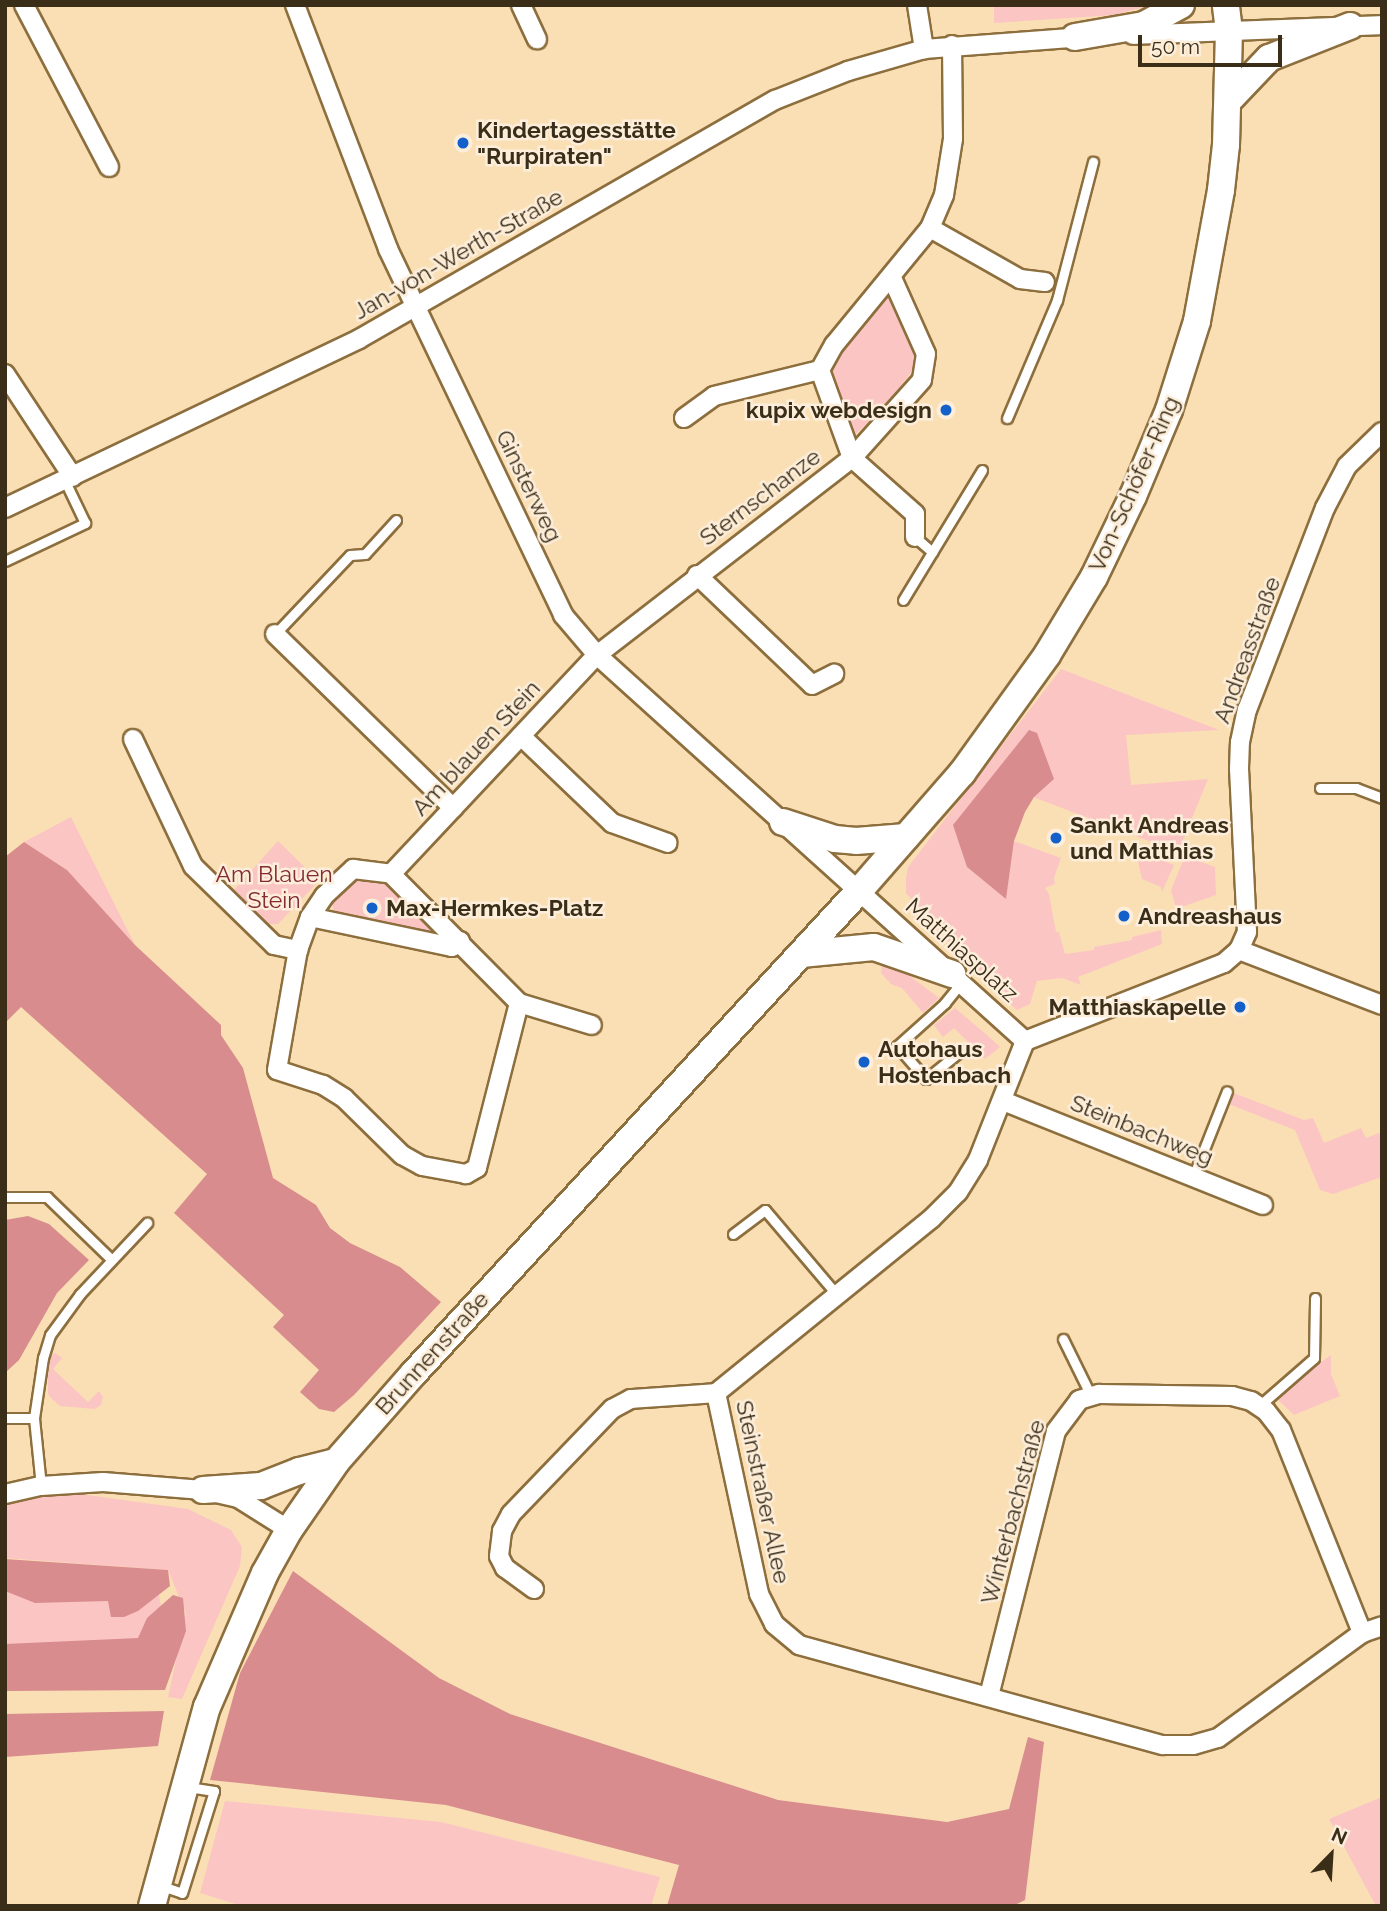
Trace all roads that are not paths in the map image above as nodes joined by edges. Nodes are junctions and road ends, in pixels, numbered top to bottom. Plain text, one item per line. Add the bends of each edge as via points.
1 (24, 5) edge
2 (295, 5) edge
3 (521, 5) edge
4 (917, 5) edge
5 (1181, 5) edge
6 (1227, 18) edge
7 (1382, 25) edge
8 (1350, 26) junction
9 (1075, 37) junction
10 (537, 40) dead end
11 (951, 45) junction
12 (924, 49) junction
13 (1229, 100) junction
14 (1093, 162) dead end
15 (109, 167) dead end
16 (930, 228) junction
17 (892, 278) junction
18 (1053, 281) junction
19 (415, 307) junction
20 (820, 370) junction
21 (5, 374) edge
22 (684, 418) dead end
23 (1007, 418) dead end
24 (1382, 432) edge
25 (852, 458) junction
26 (982, 470) dead end
27 (69, 479) junction
28 (5, 508) edge
29 (396, 520) dead end
30 (915, 537) joint
31 (932, 552) junction
32 (5, 561) edge
33 (697, 575) junction
34 (903, 600) dead end
35 (275, 634) joint
36 (597, 655) junction
37 (834, 674) dead end
38 (521, 736) junction
39 (134, 739) dead end
40 (1320, 788) dead end
41 (1382, 798) edge
42 (453, 808) junction
43 (783, 822) junction
44 (906, 837) junction
45 (668, 843) dead end
46 (391, 874) junction
47 (859, 891) junction
48 (310, 917) junction
49 (460, 941) junction
50 (298, 950) junction
51 (1239, 950) junction
52 (801, 954) junction
53 (956, 979) junction
54 (519, 1003) junction
55 (1382, 1005) edge
56 (593, 1025) dead end
57 (1025, 1041) junction
58 (962, 1051) dead end
59 (1227, 1091) dead end
60 (1003, 1101) junction
61 (1193, 1177) junction
62 (5, 1197) edge
63 (1263, 1205) dead end
64 (147, 1223) dead end
65 (733, 1234) dead end
66 (111, 1259) junction
67 (837, 1295) junction
68 (1315, 1298) dead end
69 (1063, 1339) dead end
70 (716, 1393) junction
71 (1091, 1396) junction
72 (1259, 1406) junction
73 (5, 1418) edge
74 (34, 1418) junction
75 (336, 1462) junction
76 (41, 1486) junction
77 (203, 1490) junction
78 (5, 1494) edge
79 (289, 1530) junction
80 (534, 1590) dead end
81 (1382, 1626) edge
82 (1362, 1633) junction
83 (989, 1696) junction
84 (155, 1895) edge

1 - 15 street
2 - 19 street, Ginsterweg via 388,249
3 - 10 street
4 - 12 street
5 - 9 main road via 1144,25
6 - 8 street, Jan-von-Werth-Straße
6 - 9 street, Jan-von-Werth-Straße
6 - 13 main road, Von-Schöfer-Ring
7 - 8 street, Jan-von-Werth-Straße
8 - 13 main road via 1269,58
9 - 11 street, Jan-von-Werth-Straße
11 - 12 street, Jan-von-Werth-Straße
11 - 16 street via 953,139 944,195
12 - 19 street, Jan-von-Werth-Straße via 848,71 775,100
13 - 44 main road, Von-Schöfer-Ring via 1221,190 1197,321 1169,410 1133,496 1094,577 1047,655 962,773
14 - 18 lane
16 - 17 street
16 - 18 street via 1020,279
17 - 20 street via 834,345
17 - 25 street, Sternschanze via 926,354 922,380
18 - 23 lane via 1057,300
19 - 27 street, Jan-von-Werth-Straße
19 - 36 street, Ginsterweg via 564,615
20 - 22 street via 714,396
20 - 25 street, Sternschanze
21 - 27 street
24 - 51 street, Andreasstraße via 1347,466 1325,508 1247,710 1239,769 1247,932
25 - 30 street, Sternschanze via 915,514
25 - 33 street, Sternschanze
26 - 31 lane
27 - 28 street, Jan-von-Werth-Straße
27 - 32 lane via 85,523
29 - 35 lane via 365,554 350,555
30 - 31 lane
31 - 34 lane
33 - 36 street, Sternschanze
33 - 37 street, Sternschanze via 812,685
35 - 42 street
36 - 38 street, Am blauen Stein
36 - 43 street, Ginsterweg
38 - 42 street, Am blauen Stein
38 - 45 street via 611,823
39 - 50 street via 193,866 274,945
40 - 41 lane via 1356,788
42 - 46 street, Am blauen Stein
43 - 44 main road via 835,839
43 - 47 street, Ginsterweg
44 - 47 main road, Von-Schöfer-Ring
46 - 48 street via 353,869 324,896
46 - 49 street
47 - 52 main road, Brunnenstraße
47 - 53 street, Matthiasplatz
48 - 49 street via 452,947
48 - 50 street
49 - 54 street
50 - 54 street via 277,1070 323,1085 344,1098 402,1155 422,1166 466,1174 477,1168
51 - 55 street
51 - 57 street via 1185,984
52 - 53 main road via 874,947
52 - 75 main road, Brunnenstraße
53 - 57 street, Matthiasplatz
53 - 58 lane via 945,1003 897,1045 926,1079
54 - 56 street
57 - 60 street, Steinstraßer Allee
59 - 61 lane
60 - 61 street, Steinbachweg
60 - 67 street, Steinstraßer Allee via 978,1160 958,1192
61 - 63 street, Steinbachweg
62 - 66 lane via 47,1197
64 - 66 lane
65 - 67 lane via 765,1210
66 - 74 lane via 50,1335
67 - 70 street, Steinstraßer Allee
68 - 72 lane via 1314,1358
69 - 71 lane
70 - 80 street via 631,1399 612,1409 511,1514 502,1531 499,1556 505,1568
70 - 83 street, Steinstraßer Allee via 759,1594 774,1625 799,1645
71 - 72 street via 1232,1396
71 - 83 street, Winterbachstraße via 1079,1400 1056,1431
72 - 82 street via 1281,1430
73 - 74 lane
74 - 76 lane
75 - 77 main road via 261,1486
75 - 79 main road, Brunnenstraße
76 - 77 street via 103,1482
76 - 78 street
77 - 79 street via 238,1498
79 - 84 main road, Brunnenstraße via 265,1573 207,1707
81 - 82 street, Steinstraßer Allee
82 - 83 street, Steinstraßer Allee via 1218,1738 1192,1745 1164,1745

